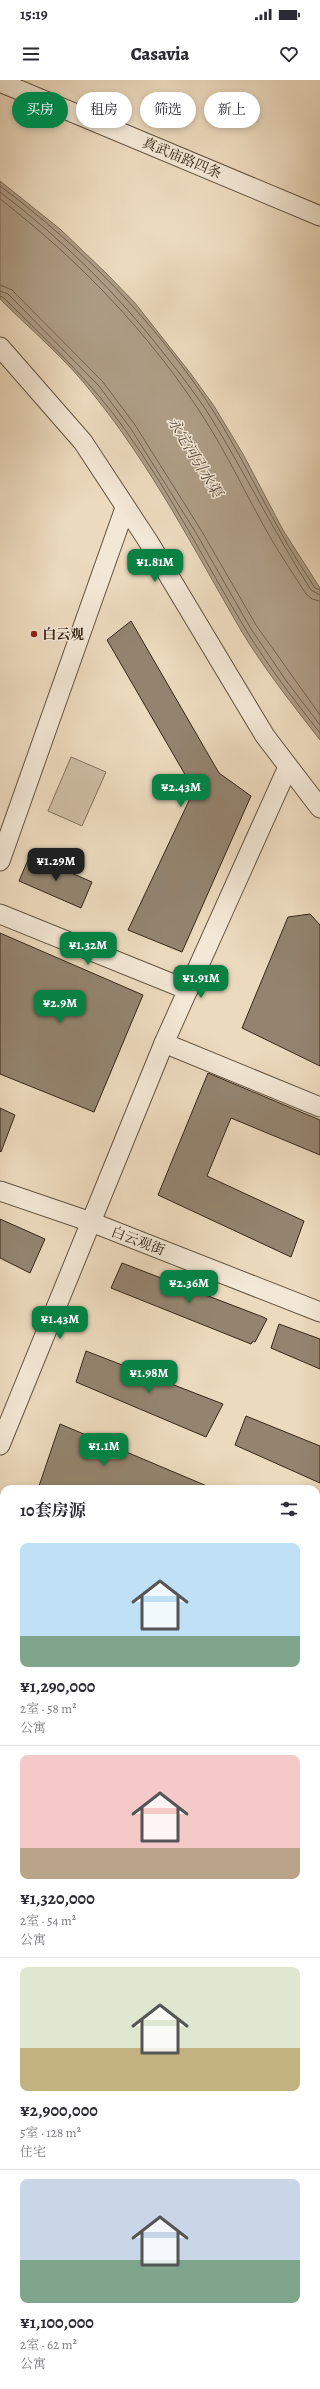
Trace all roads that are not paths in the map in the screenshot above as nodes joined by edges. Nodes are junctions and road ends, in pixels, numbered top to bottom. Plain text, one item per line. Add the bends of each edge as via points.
1 (0, 82) edge
2 (320, 216) edge
3 (0, 347) edge
4 (125, 508) junction
5 (288, 767) junction
6 (320, 808) edge
7 (0, 861) edge
8 (0, 914) edge
9 (188, 990) junction
10 (164, 1043) junction
11 (320, 1106) edge
12 (0, 1191) edge
13 (91, 1222) junction
14 (320, 1312) edge
15 (0, 1446) edge

1 - 2 street, 真武庙路四条
3 - 4 street via 83,442
4 - 5 street via 148,541 265,736
4 - 7 street
5 - 6 street
5 - 9 street
8 - 9 street
9 - 10 street
10 - 11 street
10 - 13 street
12 - 13 street, 白云观街
13 - 14 street, 白云观街
13 - 15 street

